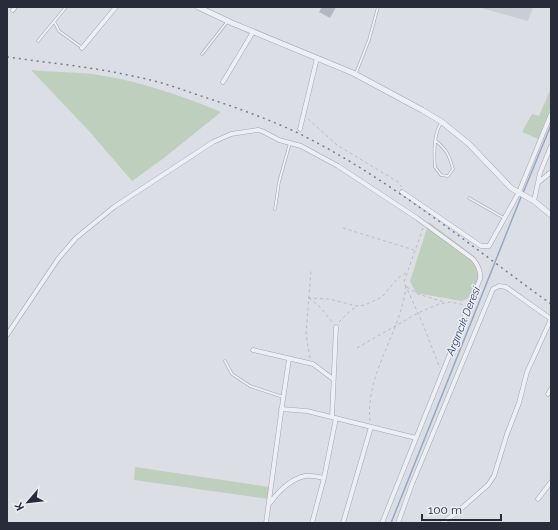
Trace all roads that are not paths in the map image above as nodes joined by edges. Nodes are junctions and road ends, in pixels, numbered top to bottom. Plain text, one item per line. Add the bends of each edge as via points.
1 (66, 7) edge
2 (116, 7) edge
3 (198, 7) edge
4 (378, 7) edge
5 (228, 21) junction
6 (55, 23) junction
7 (253, 32) junction
8 (38, 41) dead end
9 (82, 48) joint
10 (202, 54) dead end
11 (317, 58) junction
12 (356, 74) junction
13 (223, 82) dead end
14 (551, 114) edge
15 (442, 122) junction
16 (300, 129) dead end
17 (436, 141) junction
18 (290, 143) junction
19 (551, 146) edge
20 (551, 172) edge
21 (538, 184) junction
22 (402, 192) road end
23 (520, 193) junction
24 (469, 198) dead end
25 (532, 200) junction
26 (275, 209) dead end
27 (551, 215) edge
28 (504, 219) junction
29 (551, 319) edge
30 (336, 327) road end
31 (7, 335) edge
32 (253, 350) dead end
33 (289, 359) junction
34 (225, 360) dead end
35 (333, 379) junction
36 (551, 389) edge
37 (548, 394) dead end
38 (283, 397) junction
39 (281, 409) junction
40 (334, 418) junction
41 (371, 427) junction
42 (416, 438) junction
43 (324, 478) junction
44 (551, 482) edge
45 (538, 499) dead end
46 (269, 503) junction
47 (266, 523) edge
48 (312, 523) edge
49 (343, 523) edge
50 (382, 523) edge
51 (398, 523) edge
52 (442, 523) edge

1 - 6 lane
2 - 9 street
3 - 5 street
4 - 12 lane
5 - 7 street
5 - 10 lane
6 - 8 lane
6 - 9 lane via 59,31
7 - 11 street
7 - 13 street
11 - 12 street
11 - 16 street
12 - 15 street
14 - 23 street
15 - 17 lane
15 - 23 street via 469,144 507,185
17 - 17 lane via 435,168 441,175 448,176 453,169 450,158 445,148
18 - 26 lane via 279,182
18 - 31 street via 258,130 225,137 213,142 114,207 82,232 64,251
18 - 42 street via 301,146 338,166 425,223 473,259 480,271 480,279
19 - 21 street
20 - 21 street
21 - 25 street
22 - 28 street via 481,246 489,246
23 - 25 street
23 - 28 street
24 - 28 lane
25 - 27 street
29 - 51 street via 506,286 492,289
29 - 52 street via 527,372 492,480
30 - 35 street
32 - 33 street
33 - 35 street via 313,364
33 - 38 street
34 - 38 lane via 232,374 250,386
35 - 40 street
36 - 37 street
38 - 39 street
39 - 40 street via 307,411
39 - 46 street
40 - 41 street
40 - 43 street
41 - 42 street
41 - 49 street
42 - 50 street
43 - 46 street via 300,478 285,487
43 - 48 street
44 - 45 street
46 - 47 street

